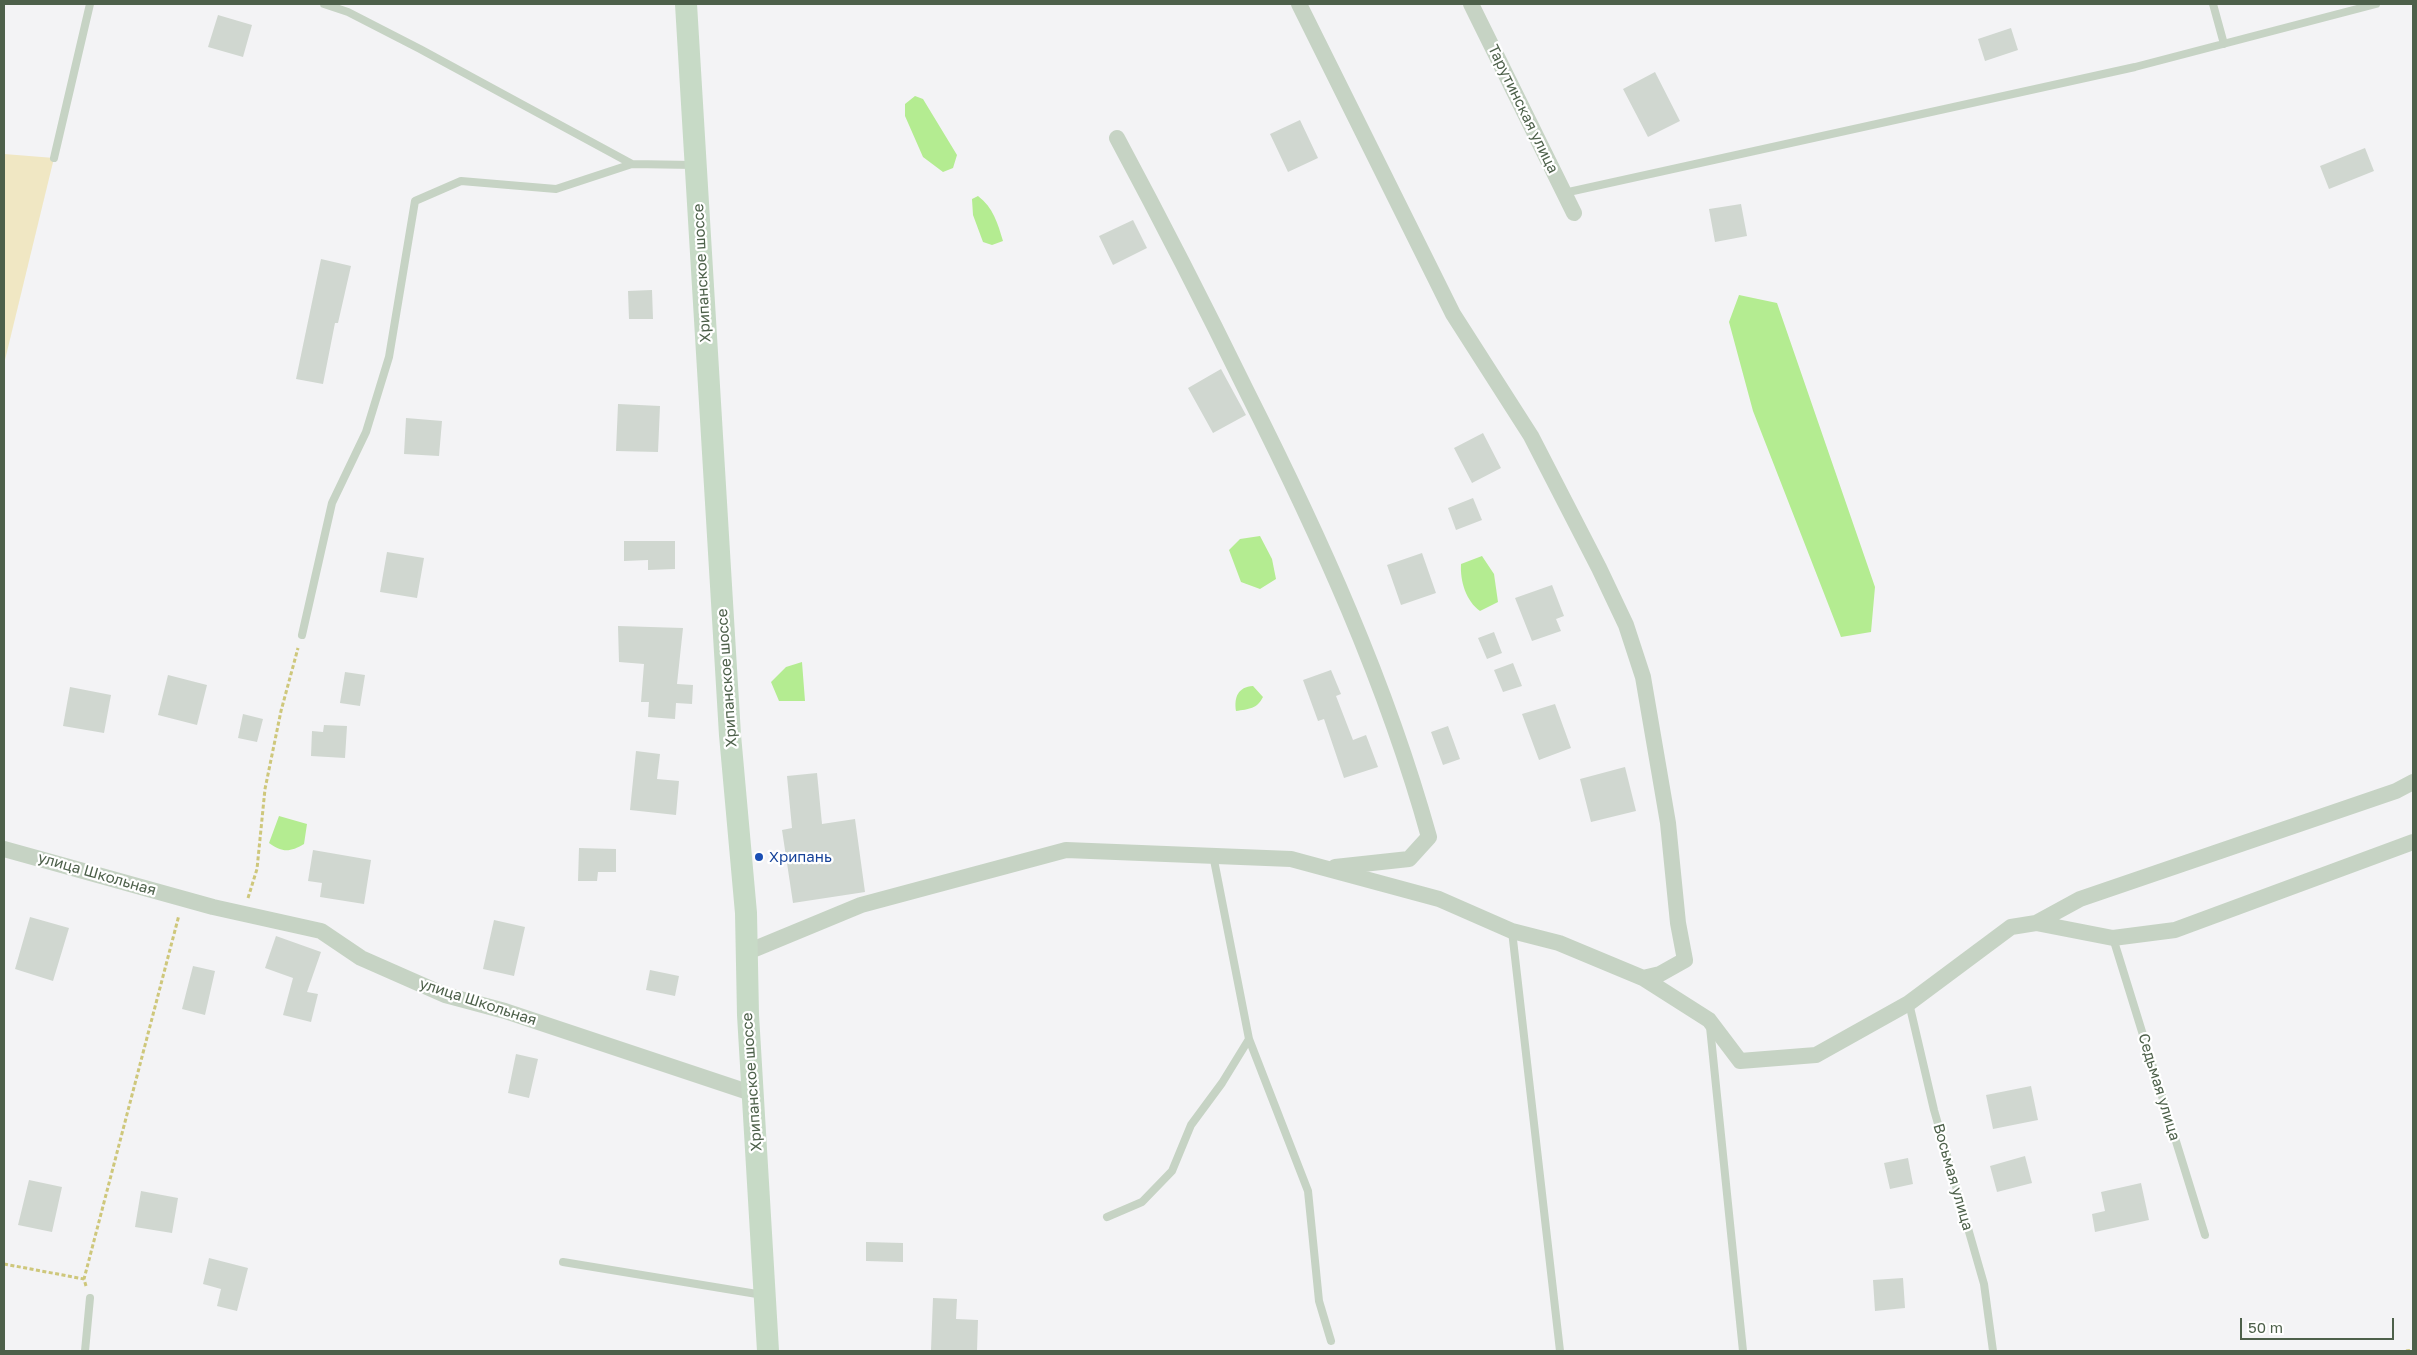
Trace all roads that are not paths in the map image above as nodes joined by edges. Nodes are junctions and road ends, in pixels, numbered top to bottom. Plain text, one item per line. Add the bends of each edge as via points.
1 (90, 4) edge
2 (324, 4) edge
3 (686, 4) edge
4 (1299, 4) edge
5 (1471, 4) edge
6 (2213, 4) edge
7 (2376, 4) edge
8 (2224, 44) junction
9 (1117, 138) dead end
10 (54, 158) dead end
11 (632, 164) junction
12 (696, 165) junction
13 (1564, 193) junction
14 (1574, 213) dead end
15 (302, 635) road end
16 (2413, 782) edge
17 (2413, 842) edge
18 (4, 849) edge
19 (1213, 855) junction
20 (1325, 868) junction
21 (2036, 923) junction
22 (1512, 931) junction
23 (2113, 938) junction
24 (745, 954) junction
25 (1643, 978) junction
26 (1909, 1003) junction
27 (1709, 1020) junction
28 (1249, 1039) junction
29 (754, 1094) junction
30 (1107, 1217) dead end
31 (2205, 1236) dead end
32 (563, 1262) dead end
33 (764, 1295) junction
34 (90, 1298) road end
35 (1331, 1341) dead end
36 (86, 1351) edge
37 (768, 1351) edge
38 (1560, 1351) edge
39 (1743, 1351) edge
40 (1993, 1351) edge

1 - 10 lane
2 - 11 lane via 348,12
3 - 12 main road, Хрипанское шоссе
4 - 25 street via 1453,314 1530,436 1626,625 1642,676 1668,823 1685,960 1660,974
5 - 13 street, Тарутинская улица
6 - 8 lane
7 - 8 lane
8 - 13 lane via 2135,67
9 - 20 street via 1189,274 1292,482 1356,625 1412,772 1429,837 1409,859
11 - 12 lane
11 - 15 lane via 556,189 461,182 415,201 389,358 366,432 332,503
12 - 24 main road, Хрипанское шоссе via 730,734 746,913
13 - 14 street, Тарутинская улица
16 - 21 street via 2080,899
17 - 23 street via 2175,930
18 - 29 street, улица Школьная via 213,908 321,931 361,958 445,995 505,1011
19 - 20 street via 1291,859
19 - 24 street via 1066,850 861,905
19 - 28 lane
20 - 22 street via 1439,899
21 - 23 street
21 - 26 street via 2011,927
22 - 25 street via 1559,944
22 - 38 lane
23 - 31 lane, Седьмая улица
24 - 29 main road, Хрипанское шоссе
25 - 27 street
26 - 27 street via 1816,1055 1740,1061
26 - 40 lane, Восьмая улица via 1934,1110 1984,1284
27 - 39 lane
28 - 30 lane via 1191,1125 1172,1171 1142,1202
28 - 35 lane via 1308,1191 1319,1301
29 - 33 main road, Хрипанское шоссе
32 - 33 lane
33 - 37 main road, Хрипанское шоссе
34 - 36 lane

